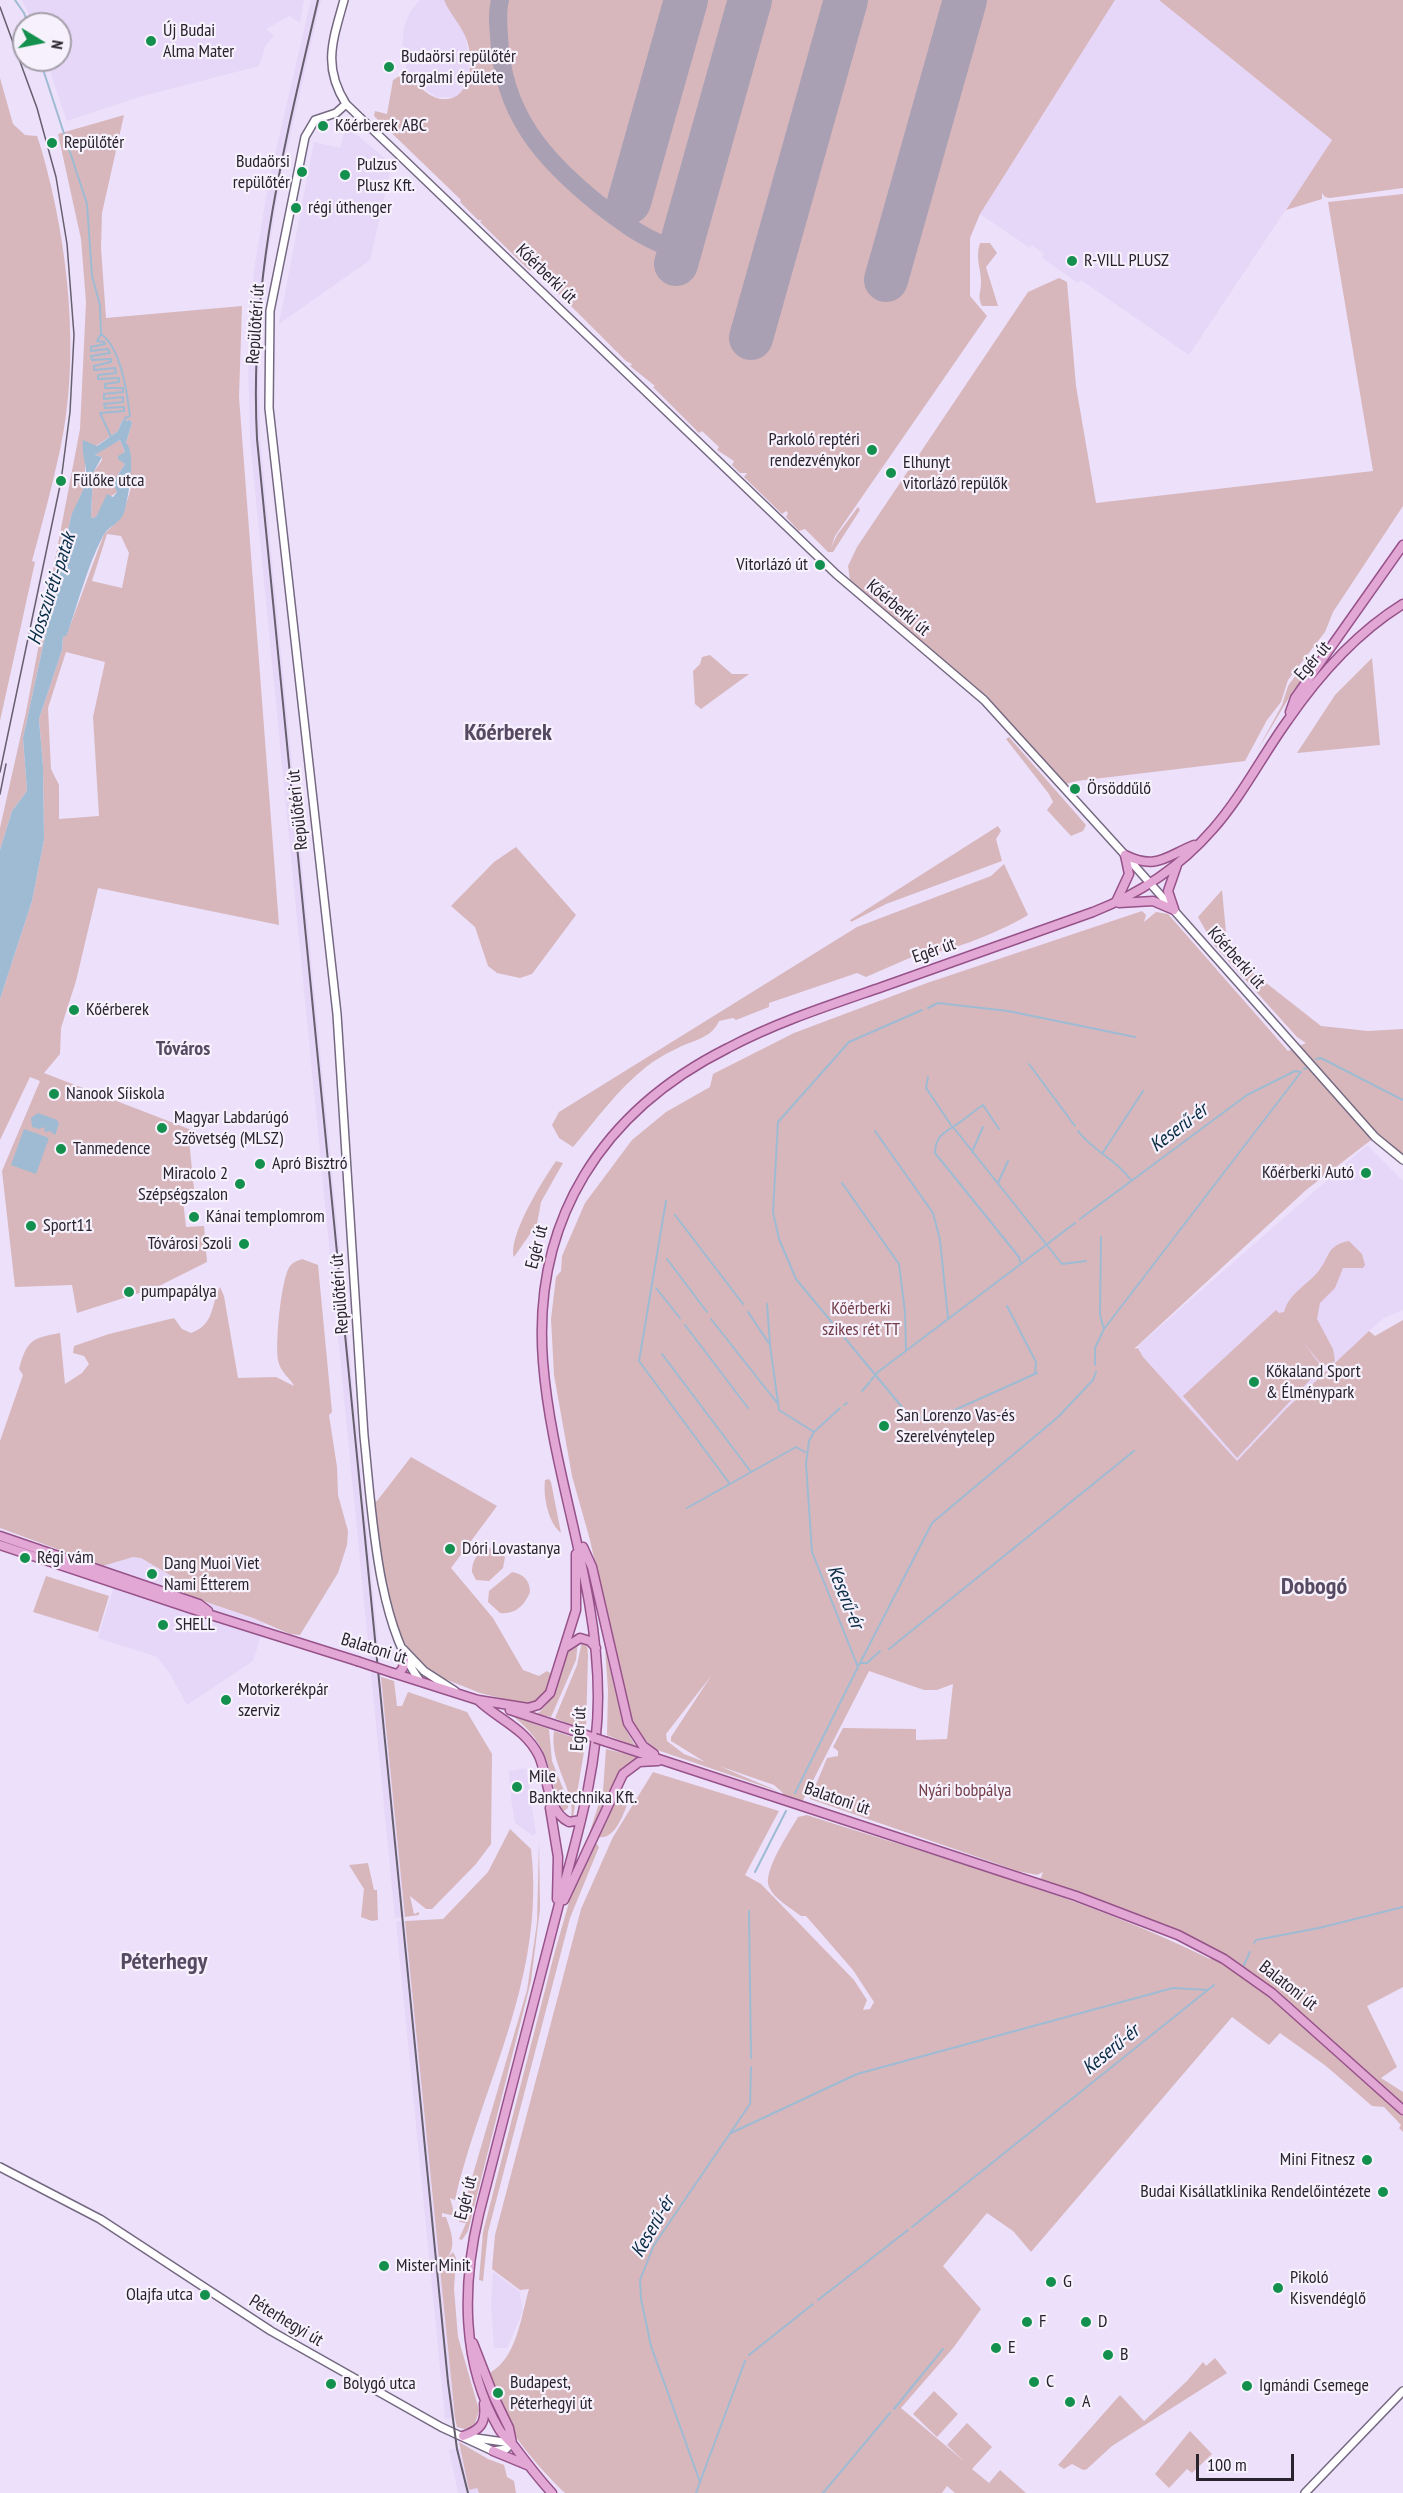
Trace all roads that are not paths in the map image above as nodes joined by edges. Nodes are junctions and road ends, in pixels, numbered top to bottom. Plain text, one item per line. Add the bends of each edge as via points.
1 (344, 0) edge
2 (346, 104) junction
3 (1403, 545) edge
4 (1403, 604) edge
5 (1287, 721) junction
6 (1200, 842) junction
7 (1125, 855) junction
8 (1177, 864) junction
9 (1150, 883) junction
10 (1116, 903) junction
11 (1174, 910) junction
12 (1403, 1160) edge
13 (575, 1531) junction
14 (0, 1536) edge
15 (0, 1545) edge
16 (211, 1613) junction
17 (399, 1645) junction
18 (565, 1647) junction
19 (597, 1648) junction
20 (404, 1658) junction
21 (395, 1673) junction
22 (420, 1681) junction
23 (460, 1694) junction
24 (478, 1700) junction
25 (665, 1761) junction
26 (548, 1786) junction
27 (581, 1820) junction
28 (556, 1917) junction
29 (1403, 2110) edge
30 (0, 2167) edge
31 (471, 2340) junction
32 (1403, 2391) edge
33 (483, 2394) junction
34 (463, 2436) junction
35 (512, 2443) junction
36 (493, 2451) junction
37 (528, 2465) junction
38 (552, 2493) edge
39 (1305, 2493) edge

1 - 2 street via 330,57 334,81
2 - 7 street, Kőérberki út via 836,573 984,700
2 - 17 street, Repülőtéri út via 336,113 315,120 305,137 271,301 268,408 337,1014 368,1468 387,1608
3 - 5 main road via 1295,698
4 - 5 main road, Egér út via 1341,653
5 - 6 main road, Egér út via 1240,795
6 - 7 main road via 1160,862 1142,862
6 - 8 main road, Egér út
7 - 9 street, Kőérberki út
7 - 10 main road via 1129,874
8 - 9 main road, Egér út
8 - 11 main road via 1168,891
9 - 10 main road, Egér út
9 - 11 street, Kőérberki út
10 - 11 main road via 1153,901
10 - 13 main road, Egér út via 813,1011 729,1047 663,1088 611,1136 579,1182 561,1220 548,1264 543,1300 547,1399
11 - 12 street, Kőérberki út via 1375,1137
13 - 18 main road via 577,1601
13 - 19 main road, Egér út
13 - 25 main road via 592,1567 630,1728 643,1746
14 - 16 main road, Balatoni út via 199,1604
15 - 16 main road, Balatoni út
16 - 21 main road, Balatoni út, bridge
17 - 20 street, Repülőtéri út
17 - 23 street, Repülőtéri út via 424,1671
18 - 19 main road via 580,1638
18 - 24 main road via 553,1687 538,1705 517,1707
19 - 27 main road, Egér út via 597,1731
20 - 21 main road via 403,1668
20 - 22 street, Repülőtéri út
21 - 22 main road, Balatoni út
22 - 23 main road, Balatoni út
23 - 24 main road, Balatoni út
24 - 25 main road, Balatoni út, bridge
24 - 26 main road via 528,1738 541,1760
25 - 28 main road via 639,1762 623,1774
25 - 29 main road, Balatoni út via 1076,1896 1155,1925 1208,1950 1292,2008
26 - 27 main road via 561,1818
26 - 28 main road via 558,1857
27 - 28 main road, Egér út
28 - 31 main road, Egér út via 474,2235 467,2293
30 - 34 street, Péterhegyi út via 100,2219 271,2331
31 - 33 main road, Egér út via 472,2359
31 - 35 main road, Egér út
32 - 39 street
33 - 34 main road via 483,2423 475,2432
33 - 35 main road, Egér út via 500,2432
34 - 35 street, Péterhegyi út
34 - 36 street, Péterhegyi út
35 - 36 street via 506,2449
35 - 37 main road, Egér út
36 - 37 main road
37 - 38 main road, Egér út

